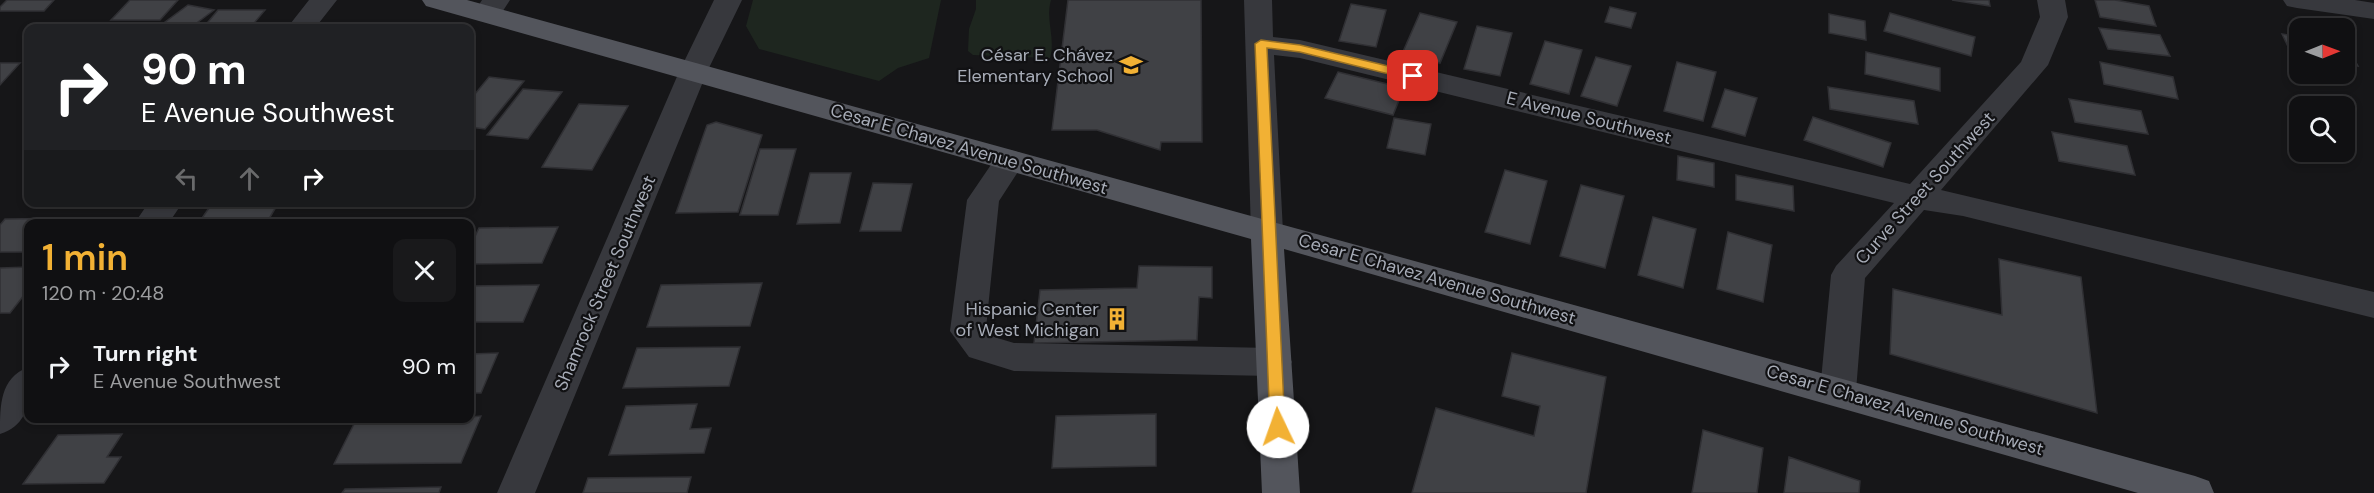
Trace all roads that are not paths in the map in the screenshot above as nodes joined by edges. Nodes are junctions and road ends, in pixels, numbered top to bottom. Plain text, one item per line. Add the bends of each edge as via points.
1 (322, 0) edge
2 (436, 0) edge
3 (722, 0) edge
4 (728, 0) edge
5 (1258, 0) edge
6 (2051, 0) edge
7 (2297, 0) edge
8 (492, 7) edge
9 (2374, 11) edge
10 (304, 24) edge
11 (1261, 44) junction
12 (693, 72) junction
13 (1010, 161) junction
14 (1917, 197) junction
15 (163, 207) edge
16 (154, 219) edge
17 (1267, 232) junction
18 (2374, 305) edge
19 (1274, 362) junction
20 (24, 387) edge
21 (1838, 391) junction
22 (0, 419) edge
23 (516, 493) edge
24 (1281, 493) edge
25 (2195, 493) edge

1 - 10 street
2 - 8 main road, Cesar E Chavez Avenue Southwest
3 - 4 street
4 - 12 street, Shamrock Street Southwest
5 - 11 street
6 - 14 street, Curve Street Southwest via 2054,17 2034,65
7 - 9 street
8 - 12 main road, Cesar E Chavez Avenue Southwest
11 - 14 street, E Avenue Southwest via 1311,51
11 - 17 street
12 - 13 main road, Cesar E Chavez Avenue Southwest
12 - 23 street, Shamrock Street Southwest
13 - 17 main road, Cesar E Chavez Avenue Southwest
13 - 19 street via 983,200 968,331 982,347 1014,357
14 - 18 street, E Avenue Southwest
14 - 21 street, Curve Street Southwest via 1848,275
15 - 16 street
17 - 19 main road
17 - 21 main road, Cesar E Chavez Avenue Southwest
19 - 24 main road
20 - 22 street
21 - 25 main road, Cesar E Chavez Avenue Southwest

